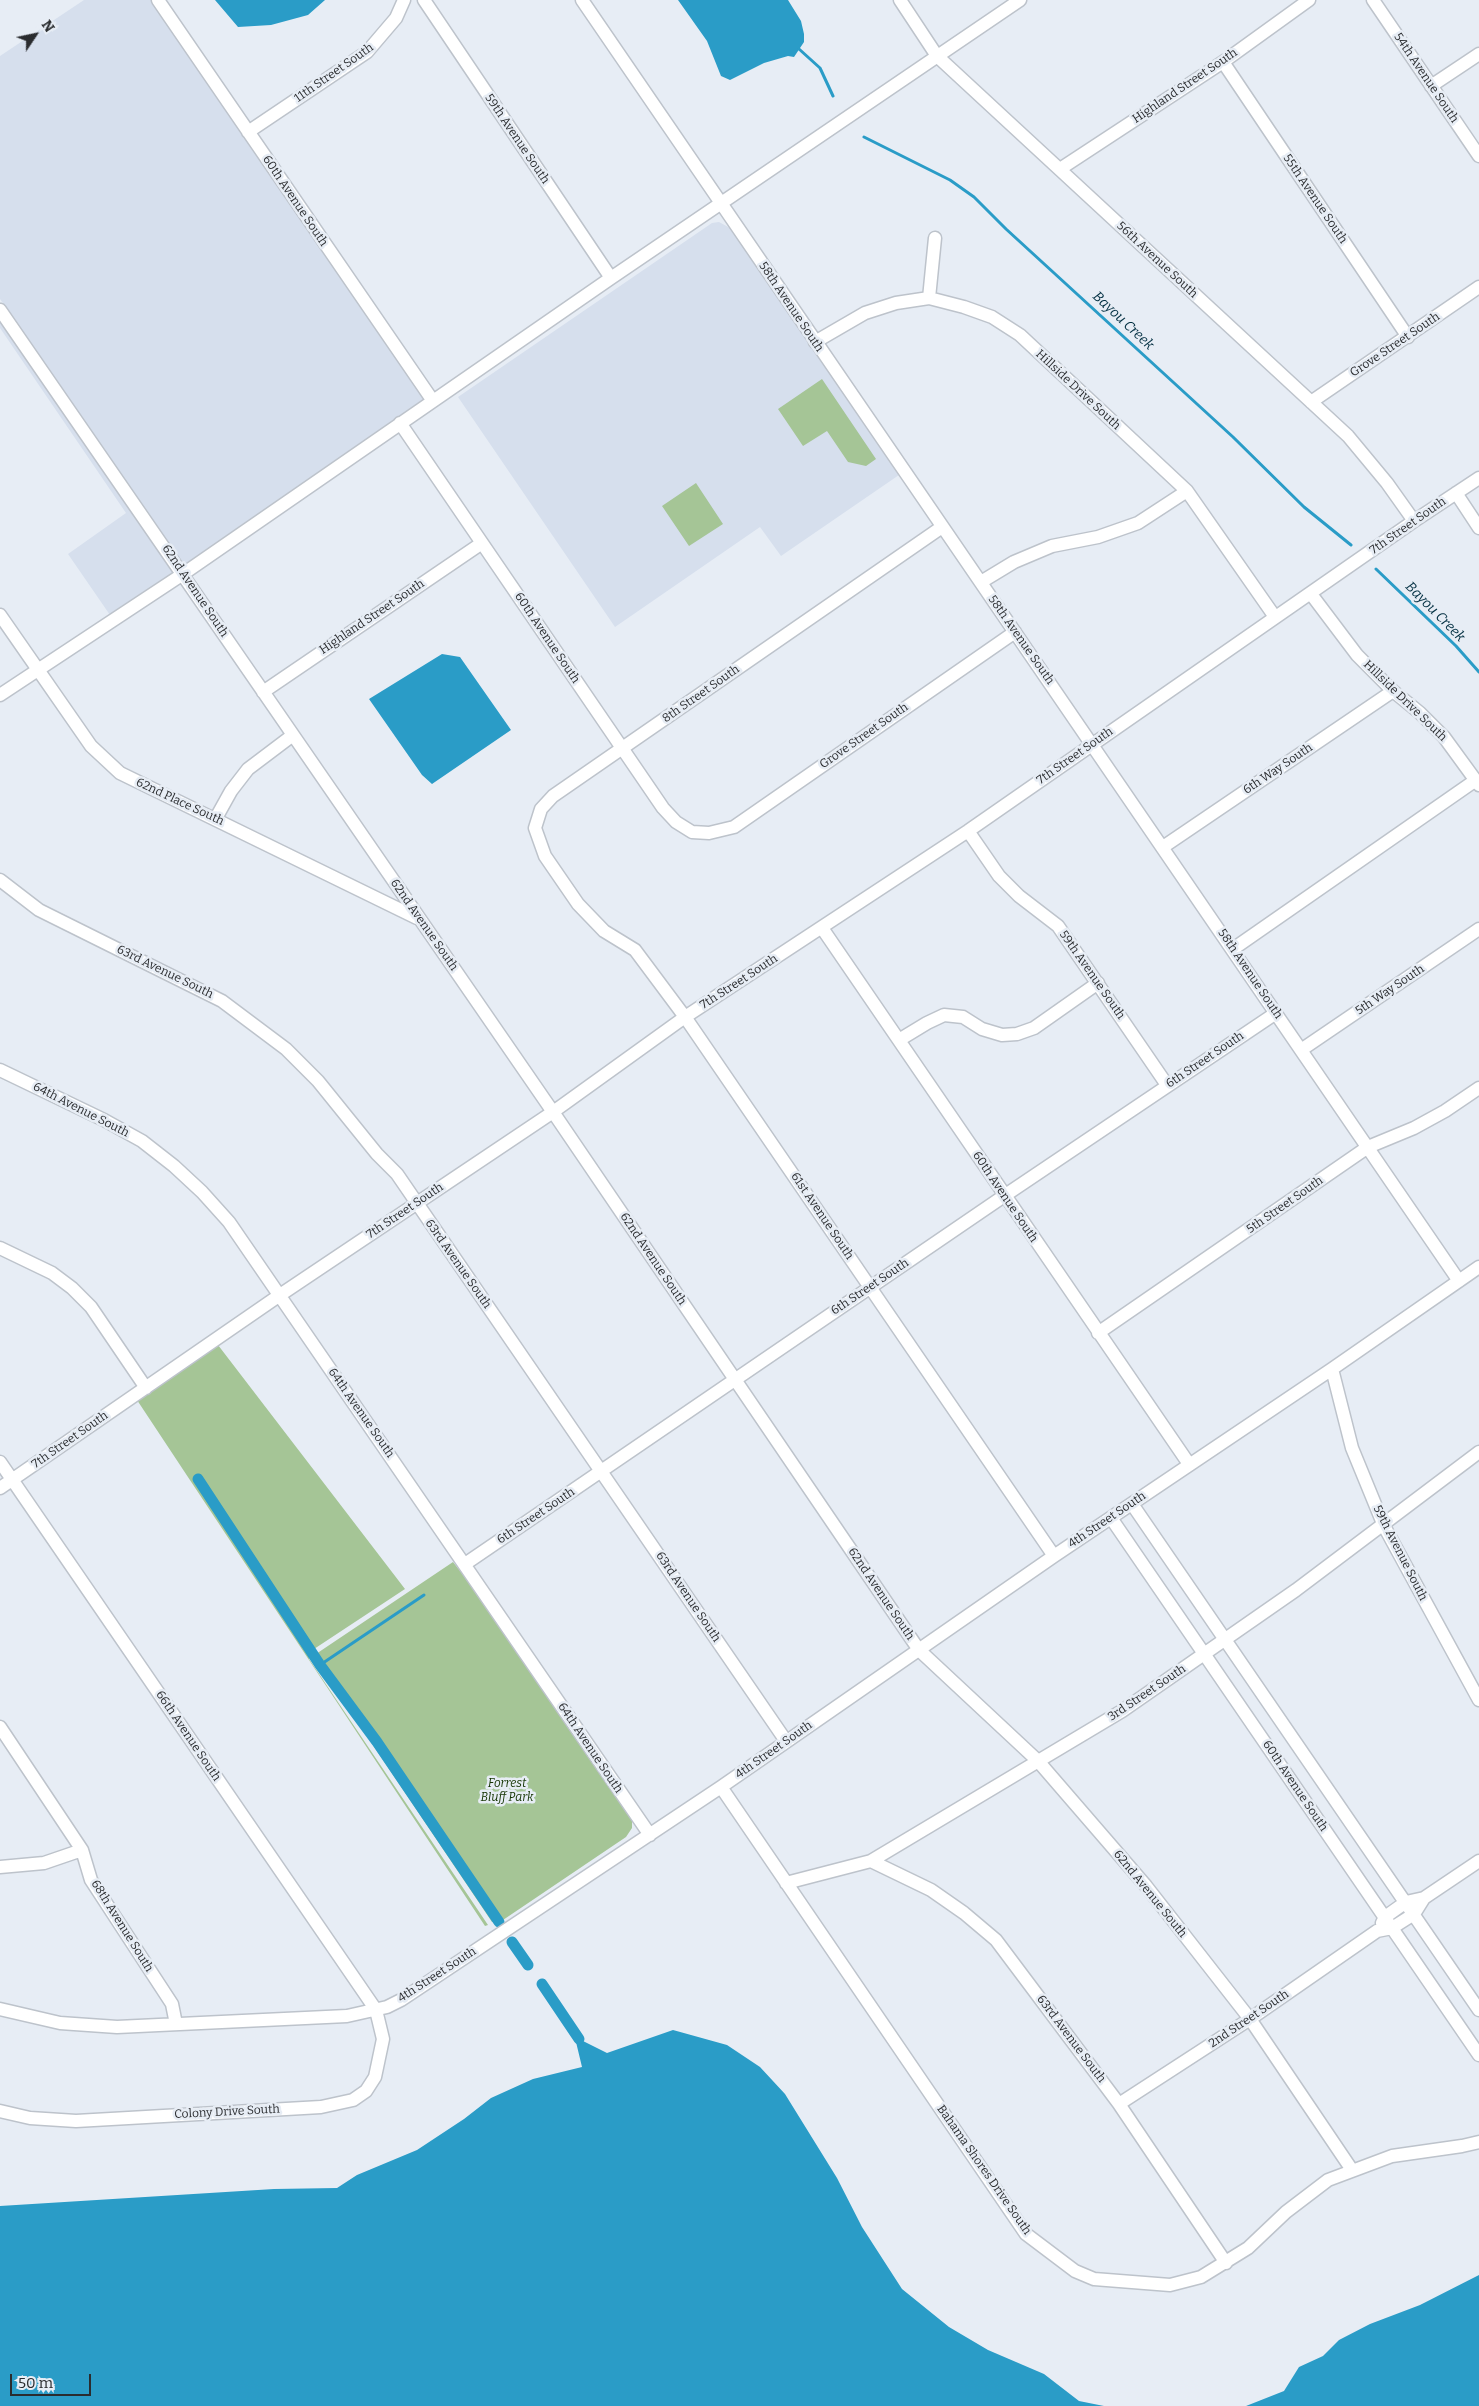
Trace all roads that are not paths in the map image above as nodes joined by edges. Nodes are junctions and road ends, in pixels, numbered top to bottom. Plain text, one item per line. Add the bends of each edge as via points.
1 (158, 0) edge
2 (404, 0) edge
3 (424, 0) edge
4 (582, 0) edge
5 (900, 0) edge
6 (1020, 0) edge
7 (1309, 0) edge
8 (1373, 0) edge
9 (1479, 54) edge
10 (937, 56) junction
11 (1223, 62) junction
12 (1431, 86) junction
13 (248, 132) junction
14 (1479, 156) edge
15 (1060, 169) junction
16 (720, 204) junction
17 (935, 238) dead end
18 (611, 278) junction
19 (1479, 287) edge
20 (929, 298) junction
21 (0, 310) edge
22 (1408, 337) junction
23 (815, 342) junction
24 (432, 401) junction
25 (1311, 402) junction
26 (400, 424) junction
27 (1479, 478) edge
28 (1187, 491) junction
29 (1456, 493) junction
30 (1414, 521) junction
31 (942, 527) junction
32 (1479, 528) edge
33 (482, 542) junction
34 (183, 574) junction
35 (981, 582) junction
36 (1311, 594) junction
37 (0, 615) edge
38 (1275, 617) junction
39 (1016, 632) junction
40 (38, 669) junction
41 (1393, 691) junction
42 (263, 692) junction
43 (0, 695) edge
44 (292, 735) junction
45 (1093, 743) junction
46 (622, 748) junction
47 (1477, 782) edge
48 (216, 818) junction
49 (968, 831) junction
50 (709, 833) joint
51 (1162, 847) junction
52 (0, 880) edge
53 (571, 894) joint
54 (420, 920) junction
55 (822, 928) junction
56 (1479, 929) edge
57 (1233, 949) junction
58 (1098, 983) junction
59 (1276, 1013) junction
60 (685, 1017) junction
61 (899, 1040) junction
62 (1301, 1050) junction
63 (0, 1070) edge
64 (1167, 1085) junction
65 (1479, 1088) edge
66 (553, 1112) junction
67 (1368, 1148) junction
68 (1004, 1196) junction
69 (416, 1203) junction
70 (0, 1248) edge
71 (1479, 1267) edge
72 (1459, 1281) junction
73 (870, 1287) junction
74 (280, 1295) junction
75 (1098, 1333) junction
76 (1332, 1369) junction
77 (735, 1379) junction
78 (146, 1388) junction
79 (1479, 1452) edge
80 (0, 1462) edge
81 (1189, 1464) junction
82 (601, 1471) junction
83 (12, 1480) junction
84 (0, 1488) edge
85 (1132, 1504) junction
86 (1111, 1518) junction
87 (1384, 1526) junction
88 (1054, 1556) junction
89 (465, 1564) junction
90 (1224, 1640) junction
91 (919, 1650) junction
92 (1205, 1653) junction
93 (1479, 1700) edge
94 (0, 1727) edge
95 (786, 1741) junction
96 (1038, 1761) junction
97 (721, 1787) junction
98 (650, 1835) junction
99 (82, 1850) junction
100 (872, 1861) junction
101 (1479, 1861) edge
102 (0, 1867) edge
103 (786, 1883) junction
104 (1424, 1898) junction
105 (1406, 1902) junction
106 (1414, 1914) junction
107 (1389, 1922) junction
108 (0, 2009) edge
109 (376, 2010) junction
110 (1479, 2010) edge
111 (1250, 2020) junction
112 (176, 2024) junction
113 (1479, 2055) edge
114 (1119, 2104) junction
115 (0, 2111) edge
116 (1479, 2142) edge
117 (1352, 2170) junction
118 (1226, 2263) junction

1 - 13 street, 60th Avenue South
2 - 13 street, 11th Street South via 396,18 367,52
3 - 18 street, 59th Avenue South
4 - 16 street, 58th Avenue South
5 - 10 street, 56th Avenue South
6 - 10 street
7 - 11 street, Highland Street South
8 - 12 street, 54th Avenue South
9 - 12 street
10 - 15 street, 56th Avenue South
10 - 16 street
11 - 15 street, Highland Street South
11 - 22 street, 55th Avenue South
12 - 14 street, 54th Avenue South
13 - 24 street, 60th Avenue South
15 - 25 street, 56th Avenue South
16 - 18 street
16 - 23 street, 58th Avenue South
17 - 20 street
18 - 24 street
19 - 22 street, Grove Street South
20 - 23 street, Hillside Drive South via 896,303 865,313
20 - 28 street, Hillside Drive South via 992,317 1020,335
21 - 34 street, 62nd Avenue South
22 - 25 street, Grove Street South
23 - 31 street, 58th Avenue South
24 - 26 street
25 - 30 street, 56th Avenue South via 1348,436
26 - 33 street, 60th Avenue South
26 - 34 street
27 - 29 street, 7th Street South
28 - 35 street via 1138,523 1098,538 1052,546 1014,562
28 - 38 street, Hillside Drive South
29 - 30 street, 7th Street South
29 - 32 street
30 - 36 street, 7th Street South
31 - 35 street, 58th Avenue South
31 - 46 street, 8th Street South
33 - 42 street, Highland Street South
33 - 46 street, 60th Avenue South
34 - 40 street
34 - 42 street, 62nd Avenue South
35 - 39 street, 58th Avenue South
36 - 38 street, 7th Street South
36 - 41 street, Hillside Drive South via 1357,655
37 - 40 street, 62nd Place South
38 - 45 street, 7th Street South
39 - 45 street, 58th Avenue South
39 - 50 street, Grove Street South via 734,826
40 - 43 street
40 - 48 street, 62nd Place South via 105,761 139,784
41 - 47 street, Hillside Drive South via 1444,737
41 - 51 street, 6th Way South
42 - 44 street, 62nd Avenue South
44 - 48 street via 248,769
44 - 54 street, 62nd Avenue South
45 - 49 street, 7th Street South
45 - 51 street, 58th Avenue South
46 - 50 street, 60th Avenue South via 676,822 692,832
46 - 53 street, 8th Street South via 553,796 541,809 535,828 539,841 545,856
47 - 57 street
48 - 54 street, 62nd Place South
49 - 55 street, 7th Street South
49 - 58 street, 59th Avenue South via 999,876 1058,926
51 - 57 street, 58th Avenue South
52 - 69 street, 63rd Avenue South via 39,910 222,1001 250,1020 286,1048 318,1081 397,1174
53 - 60 street, 61st Avenue South via 604,931 635,950
54 - 66 street, 62nd Avenue South
55 - 60 street, 7th Street South
55 - 61 street, 60th Avenue South
56 - 62 street, 5th Way South
57 - 59 street, 58th Avenue South
58 - 61 street via 1034,1028 1017,1034 1002,1035 982,1029 964,1017 944,1015 926,1022
58 - 64 street, 59th Avenue South
59 - 62 street, 58th Avenue South
59 - 64 street, 6th Street South
60 - 66 street, 7th Street South
60 - 73 street, 61st Avenue South
61 - 68 street, 60th Avenue South
62 - 67 street, 58th Avenue South
63 - 74 street, 64th Avenue South via 104,1120 142,1141 174,1166 229,1222
64 - 68 street, 6th Street South
65 - 67 street, 5th Street South via 1429,1120
66 - 69 street, 7th Street South
66 - 77 street, 62nd Avenue South
67 - 72 street, 58th Avenue South
67 - 75 street, 5th Street South
68 - 73 street, 6th Street South
68 - 75 street, 60th Avenue South
69 - 74 street, 7th Street South
69 - 82 street, 63rd Avenue South
70 - 78 street via 52,1273 72,1288 91,1307
71 - 72 street, 4th Street South
72 - 76 street, 4th Street South
73 - 77 street, 6th Street South
73 - 88 street, 61st Avenue South
74 - 78 street, 7th Street South
74 - 89 street, 64th Avenue South
75 - 81 street, 60th Avenue South
76 - 81 street, 4th Street South
76 - 87 street, 59th Avenue South via 1352,1448
77 - 82 street, 6th Street South
77 - 91 street, 62nd Avenue South
78 - 83 street, 7th Street South
79 - 87 street, 3rd Street South
80 - 83 street, 66th Avenue South
81 - 85 street, 4th Street South
82 - 89 street, 6th Street South
82 - 95 street, 63rd Avenue South
83 - 84 street, 7th Street South
83 - 109 street, 66th Avenue South
85 - 86 street, 4th Street South
85 - 90 street, 60th Avenue South
86 - 88 street, 4th Street South
86 - 92 street, 60th Avenue South
87 - 90 street, 3rd Street South
87 - 93 street, 59th Avenue South
88 - 91 street, 4th Street South
89 - 98 street, 64th Avenue South
90 - 92 street, 3rd Street South
90 - 105 street, 60th Avenue South
91 - 95 street, 4th Street South
91 - 96 street, 62nd Avenue South
92 - 96 street, 3rd Street South via 1122,1711
92 - 107 street, 60th Avenue South
94 - 99 street, 68th Avenue South
95 - 97 street, 4th Street South
96 - 100 street, 3rd Street South
96 - 111 street, 62nd Avenue South via 1146,1886
97 - 98 street, 4th Street South
97 - 103 street, Bahama Shores Drive South
98 - 109 street, 4th Street South via 412,1994
99 - 102 street via 44,1863
99 - 112 street, 68th Avenue South via 92,1880 172,2004
100 - 103 street, 3rd Street South
100 - 114 street, 63rd Avenue South via 931,1890 996,1940
101 - 104 street, 2nd Street South
103 - 118 street, Bahama Shores Drive South via 1026,2234 1069,2267 1094,2279 1170,2286 1201,2277
104 - 105 street, 2nd Street South
104 - 106 street, 2nd Street South
105 - 106 street, 60th Avenue South
105 - 107 street, 2nd Street South
106 - 107 street, 2nd Street South
106 - 110 street, 60th Avenue South
107 - 111 street, 2nd Street South
107 - 113 street, 60th Avenue South
108 - 112 street, 4th Street South via 60,2023 117,2027
109 - 112 street, 4th Street South via 347,2016
109 - 115 street, Colony Drive South via 383,2039 380,2059 375,2077 366,2091 353,2100 321,2107 76,2121 30,2118
111 - 114 street, 2nd Street South
111 - 117 street, 62nd Avenue South
114 - 118 street, 63rd Avenue South
116 - 117 street, Bahama Shores Drive South via 1392,2156
117 - 118 street, Bahama Shores Drive South via 1321,2186

